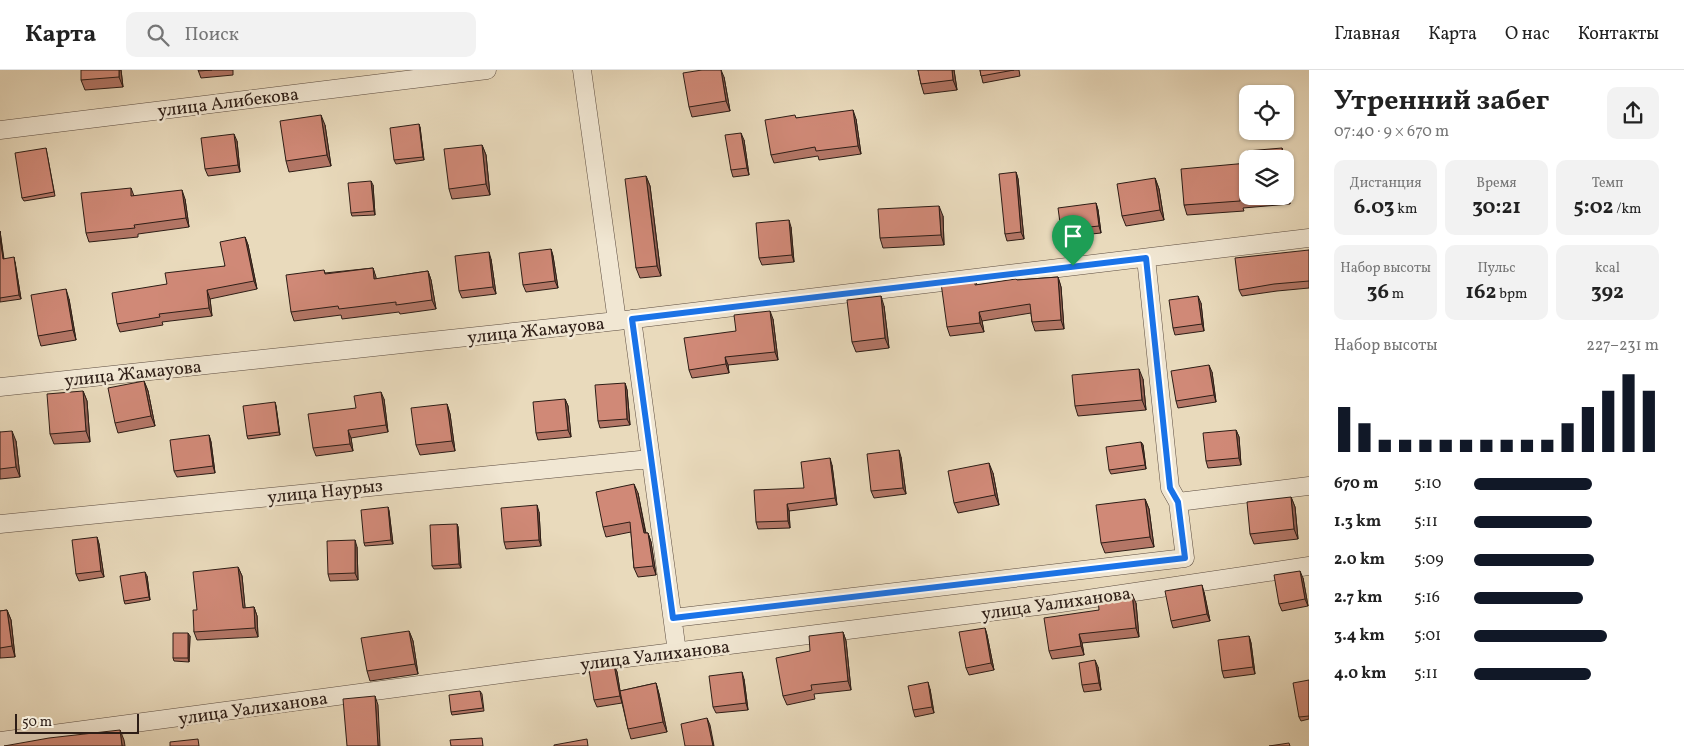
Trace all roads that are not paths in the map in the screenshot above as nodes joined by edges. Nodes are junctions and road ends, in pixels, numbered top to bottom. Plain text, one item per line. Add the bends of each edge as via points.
1 (487, 70) edge
2 (582, 70) edge
3 (0, 130) edge
4 (1309, 238) edge
5 (1146, 258) junction
6 (625, 320) junction
7 (0, 387) edge
8 (650, 458) junction
9 (1309, 486) edge
10 (1178, 502) junction
11 (0, 524) edge
12 (1309, 566) edge
13 (673, 618) junction
14 (677, 652) junction
15 (0, 741) edge

1 - 3 street, улица Алибекова
2 - 6 street
4 - 5 street, улица Жамауова
5 - 6 street, улица Жамауова
5 - 10 street via 1170,488
6 - 7 street, улица Жамауова
6 - 8 street
8 - 11 street, улица Наурыз
8 - 13 street
9 - 10 street
10 - 13 street via 1185,558
12 - 14 street, улица Уалиханова via 1054,604
13 - 14 street
14 - 15 street, улица Уалиханова

